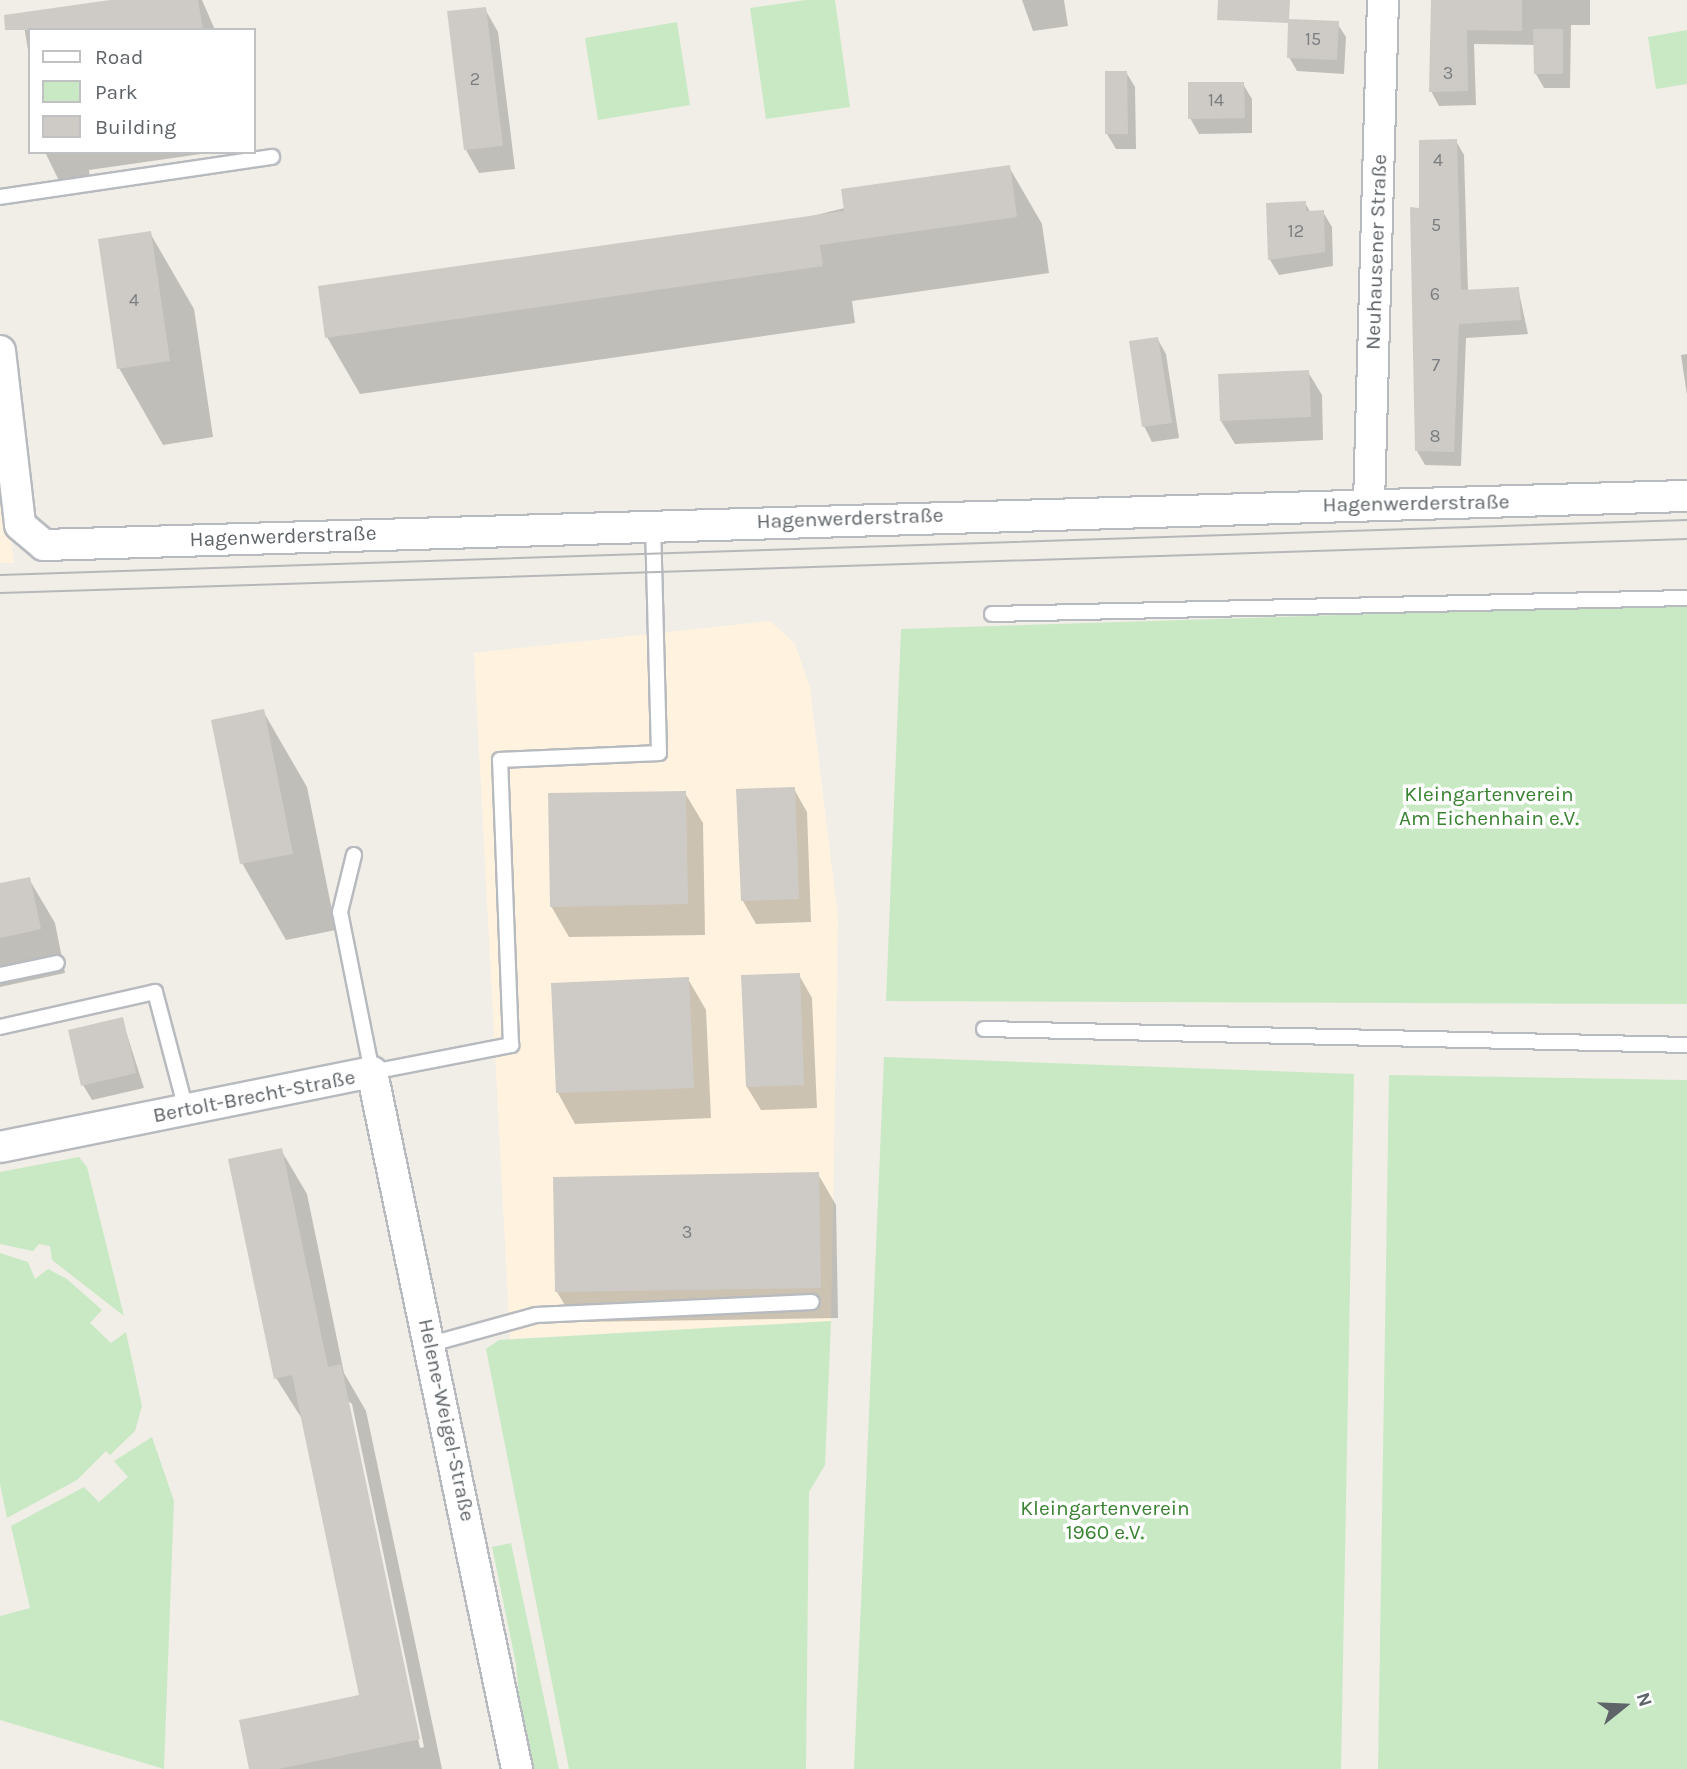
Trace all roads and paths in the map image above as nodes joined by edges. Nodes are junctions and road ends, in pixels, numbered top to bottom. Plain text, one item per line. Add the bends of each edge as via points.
1 (1383, 0) edge
2 (272, 157) dead end
3 (0, 197) edge
4 (0, 351) edge
5 (1687, 496) edge
6 (1369, 503) junction
7 (653, 524) junction
8 (1687, 598) edge
9 (992, 614) dead end
10 (354, 855) dead end
11 (57, 963) dead end
12 (0, 975) edge
13 (0, 1027) edge
14 (984, 1029) dead end
15 (1687, 1045) edge
16 (373, 1072) junction
17 (186, 1109) junction
18 (0, 1147) edge
19 (812, 1302) dead end
20 (431, 1344) junction
21 (517, 1769) edge

1 - 6 street, Neuhausener Straße
2 - 3 lane
4 - 7 street, Hagenwerderstraße via 20,525 44,545
5 - 6 street, Hagenwerderstraße
6 - 7 street, Hagenwerderstraße
7 - 16 lane via 659,753 500,760 511,1045
8 - 9 lane
10 - 16 lane, Bertolt-Brecht-Straße via 340,912
11 - 12 lane
13 - 17 lane via 155,992
14 - 15 lane
16 - 17 street, Bertolt-Brecht-Straße
16 - 20 street, Helene-Weigel-Straße
17 - 18 street, Bertolt-Brecht-Straße
19 - 20 lane via 536,1315
20 - 21 street, Helene-Weigel-Straße

